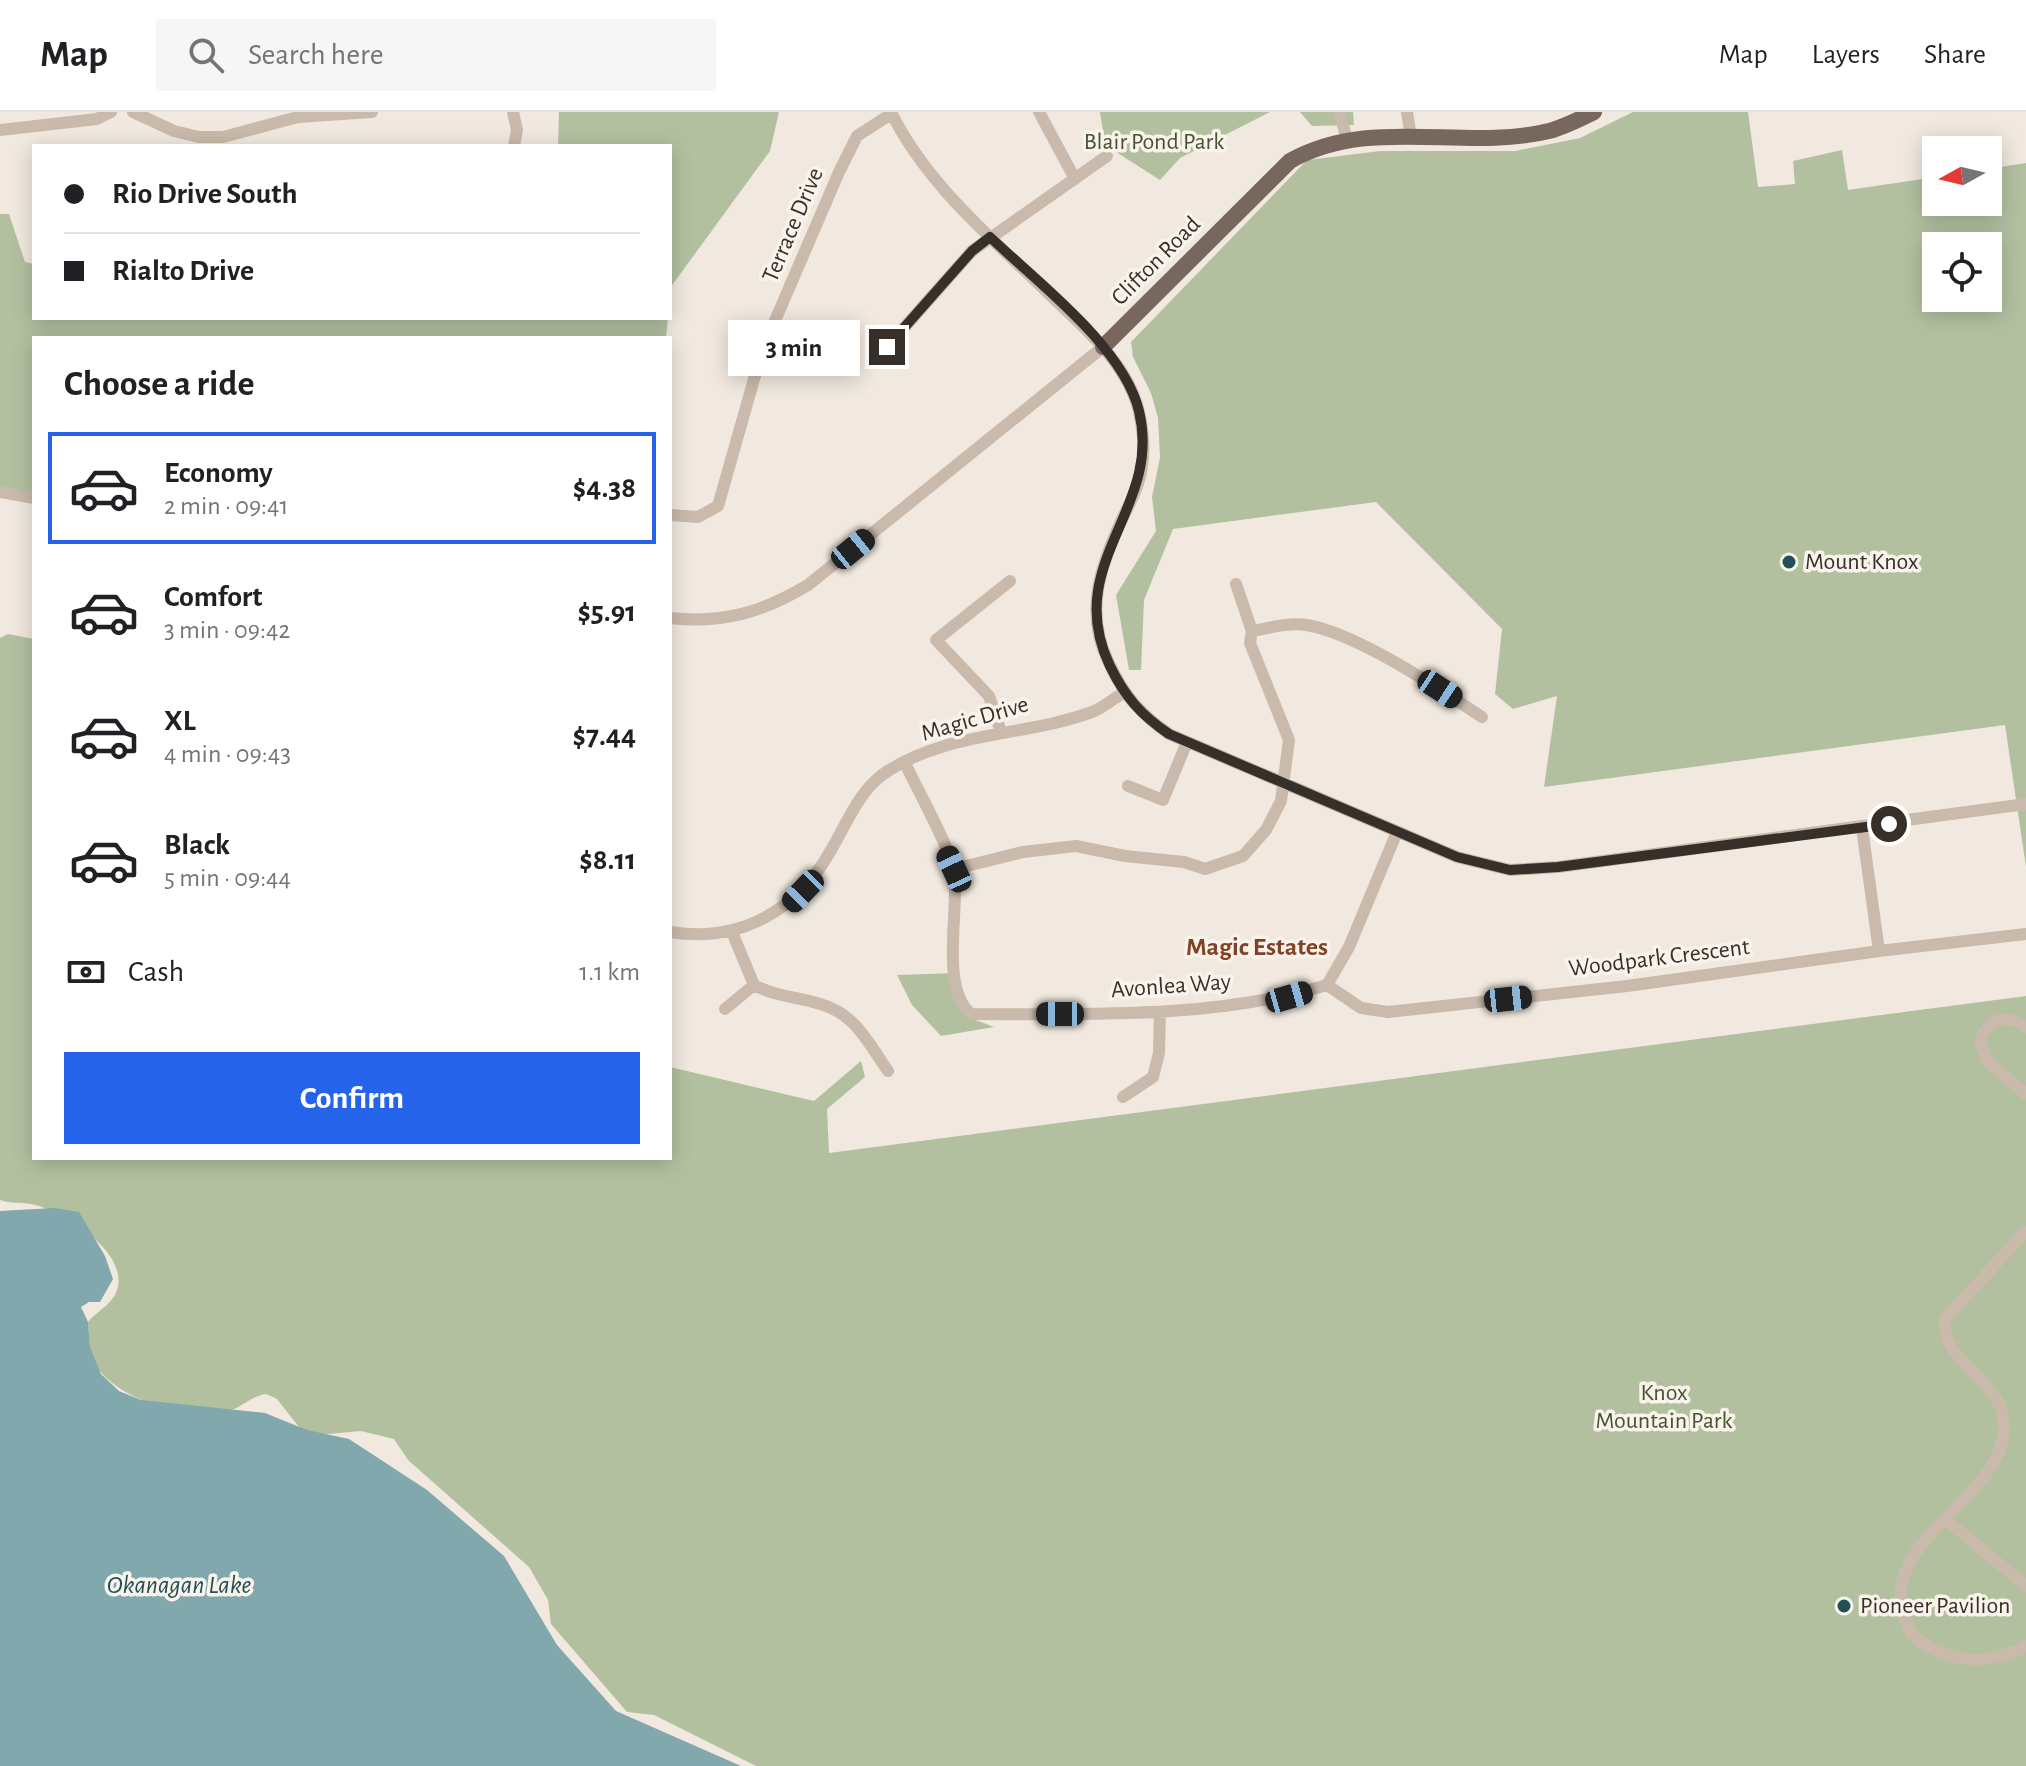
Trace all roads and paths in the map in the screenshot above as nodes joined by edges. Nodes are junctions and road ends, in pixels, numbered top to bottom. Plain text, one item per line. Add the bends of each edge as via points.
1 (25, 112) edge
2 (111, 112) edge
3 (133, 112) edge
4 (372, 112) edge
5 (513, 112) edge
6 (1039, 112) edge
7 (1339, 112) edge
8 (1407, 112) edge
9 (1594, 112) edge
10 (891, 113) edge
11 (27, 127) junction
12 (0, 130) edge
13 (1411, 137) junction
14 (1347, 139) junction
15 (514, 144) edge
16 (1107, 156) dead end
17 (1075, 179) junction
18 (990, 237) junction
19 (887, 347) dead end
20 (1103, 347) junction
21 (0, 492) edge
22 (32, 498) edge
23 (672, 515) edge
24 (1010, 581) dead end
25 (1236, 584) dead end
26 (672, 618) edge
27 (1252, 631) junction
28 (1123, 693) junction
29 (1482, 717) dead end
30 (1001, 732) junction
31 (1187, 742) junction
32 (905, 763) junction
33 (1285, 784) junction
34 (1128, 786) dead end
35 (2026, 804) edge
36 (1862, 828) junction
37 (1397, 832) junction
38 (954, 869) junction
39 (672, 932) edge
40 (732, 932) junction
41 (2026, 934) edge
42 (1879, 951) junction
43 (754, 985) junction
44 (1327, 985) junction
45 (725, 1009) dead end
46 (1160, 1012) junction
47 (2026, 1028) edge
48 (888, 1071) dead end
49 (2026, 1094) edge
50 (1123, 1097) dead end
51 (2026, 1231) edge
52 (1945, 1519) junction
53 (2026, 1586) edge
54 (2026, 1646) edge

1 - 11 street
2 - 11 street via 97,119
3 - 4 street via 174,131 223,137 298,117
5 - 15 street
6 - 17 street
7 - 14 street
8 - 13 street
9 - 13 main road, Clifton Road via 1549,131
10 - 18 street via 931,174
10 - 23 street, Terrace Drive via 857,136 839,172 762,351 718,506 698,517
11 - 12 street
13 - 14 main road, Clifton Road
14 - 20 main road, Clifton Road via 1318,145 1290,161
16 - 17 street
17 - 18 street
18 - 19 street
18 - 20 street
20 - 26 street, Clifton Road via 808,585 772,606 737,617
20 - 28 street via 1128,384 1144,440 1136,491 1108,549 1095,604 1104,654
21 - 22 street
24 - 30 street via 936,640 989,696
25 - 27 street
27 - 29 street via 1306,625 1344,639 1418,676
27 - 33 street via 1250,643 1289,740
28 - 30 street, Magic Drive via 1093,712
28 - 31 street via 1142,715
30 - 32 street, Magic Drive via 941,747
31 - 33 street
31 - 34 street via 1163,800
32 - 38 street, Avonlea Way
32 - 40 street, Magic Drive via 882,775 863,795 814,879 791,903
33 - 37 street
33 - 38 street via 1266,830 1243,856 1205,869 1076,846
35 - 36 street
36 - 37 street via 1510,870 1457,857
36 - 42 street
37 - 44 street via 1349,947
38 - 46 street, Avonlea Way via 957,996 971,1014
39 - 40 street, Magic Drive
40 - 43 street
41 - 42 street, Woodpark Crescent
42 - 44 street, Woodpark Crescent via 1388,1012 1361,1008
43 - 45 street
43 - 48 street via 773,996 833,1008 853,1023
44 - 46 street, Avonlea Way via 1289,997
46 - 50 street via 1153,1077
47 - 49 street via 2000,1019 1986,1028 1980,1043 1988,1062
51 - 52 street via 1945,1319 1948,1341 1997,1397 2004,1429 1996,1460
52 - 53 street
52 - 54 street via 1908,1563 1901,1603 1913,1636 1947,1656 1974,1660 2002,1657

